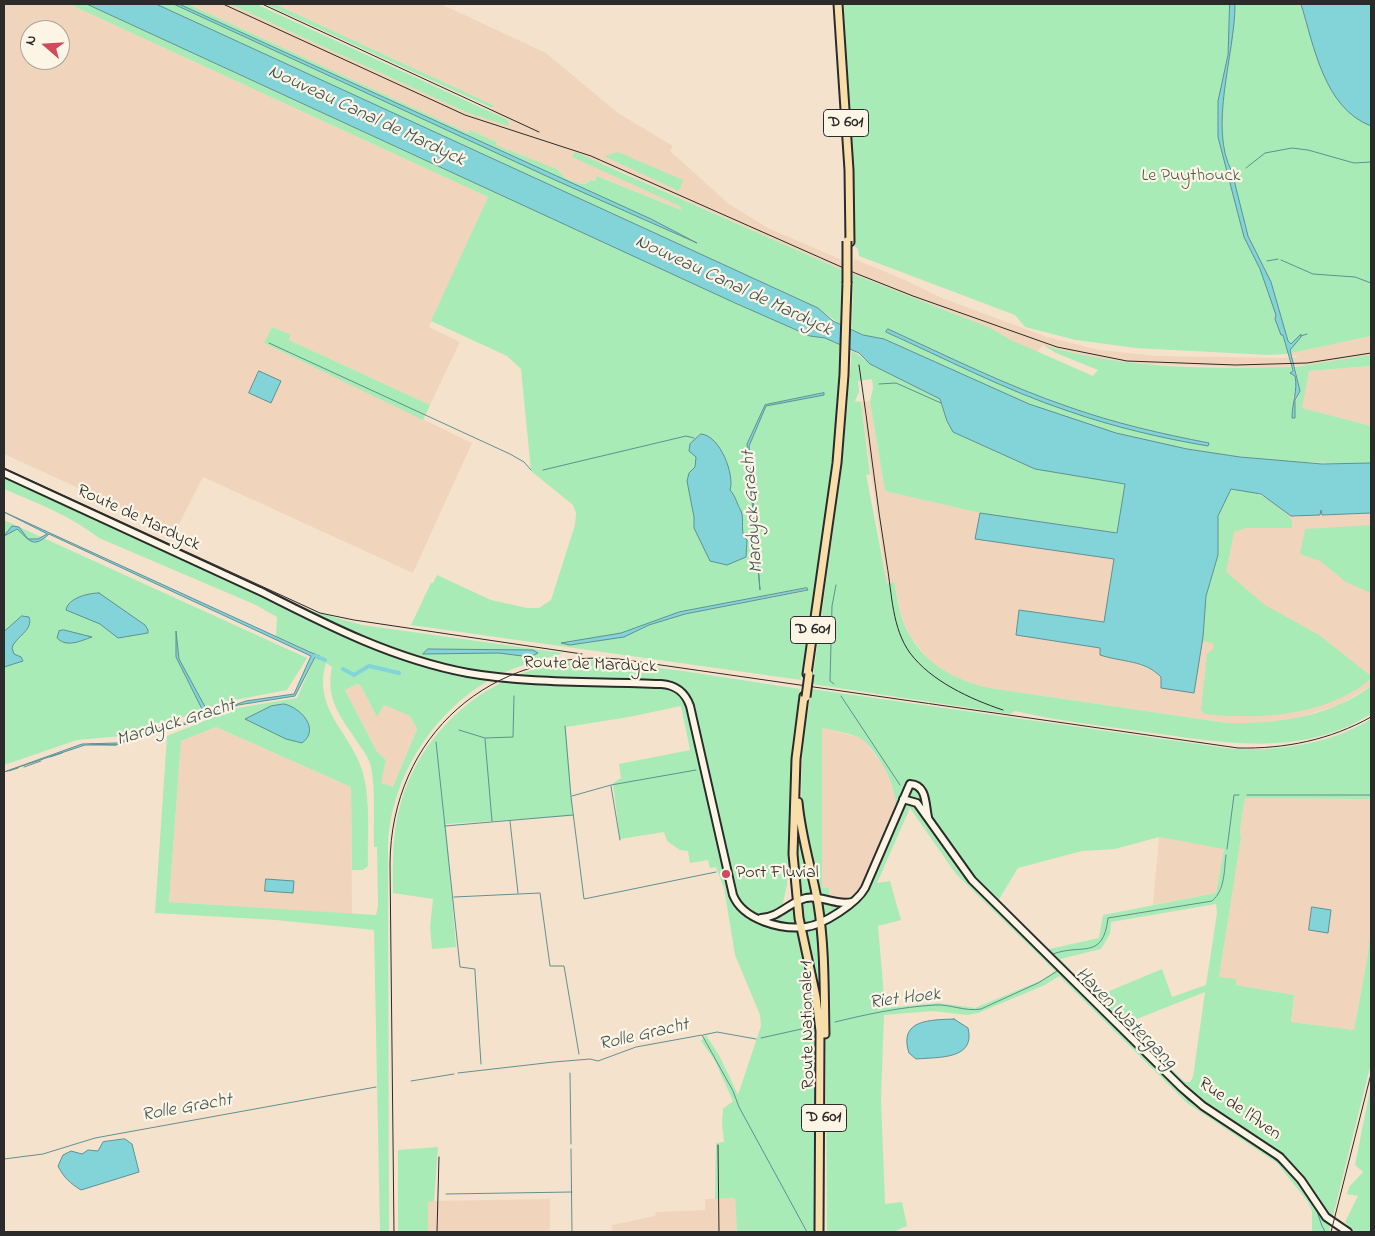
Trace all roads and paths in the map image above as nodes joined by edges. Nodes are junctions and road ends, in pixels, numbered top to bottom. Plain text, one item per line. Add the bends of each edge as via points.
1 (836, 4) edge
2 (4, 473) edge
3 (805, 696) junction
4 (909, 786) junction
5 (903, 799) junction
6 (918, 805) junction
7 (928, 817) junction
8 (795, 885) junction
9 (817, 898) junction
10 (797, 902) junction
11 (853, 902) junction
12 (788, 908) junction
13 (754, 917) junction
14 (820, 922) junction
15 (801, 927) junction
16 (819, 1232) edge
17 (824, 1232) edge
18 (1348, 1232) edge

1 - 3 main road, D 601, bridge via 846,176 847,354 836,492
2 - 13 main road, Route de Mardyck via 375,648 484,676 661,684 679,689 690,706 733,895 742,909
3 - 8 main road, D 601 via 795,781
3 - 9 main road, D 601 via 798,796 802,832
4 - 5 main road
4 - 6 main road, Rue de l'Aven
4 - 7 main road, Rue de l'Aven via 917,785 923,790
5 - 6 main road, Rue de l'Aven
5 - 11 main road via 864,890
6 - 7 main road, Rue de l'Aven
7 - 18 main road, Rue de l'Aven via 966,873 1014,923 1192,1097 1283,1159 1325,1215
8 - 10 main road, D 601
8 - 12 main road
9 - 10 main road
9 - 11 main road via 840,904
9 - 14 main road, D 601
10 - 12 main road
10 - 15 main road, D 601
11 - 14 main road, Route de Mardyck
12 - 13 main road via 773,916
13 - 15 main road, Route de Mardyck
14 - 15 main road, Route de Mardyck
14 - 17 main road, Route Nationale 1 / D 601 via 825,1045
15 - 16 main road, Route Nationale 1 / D 601 via 820,1031

